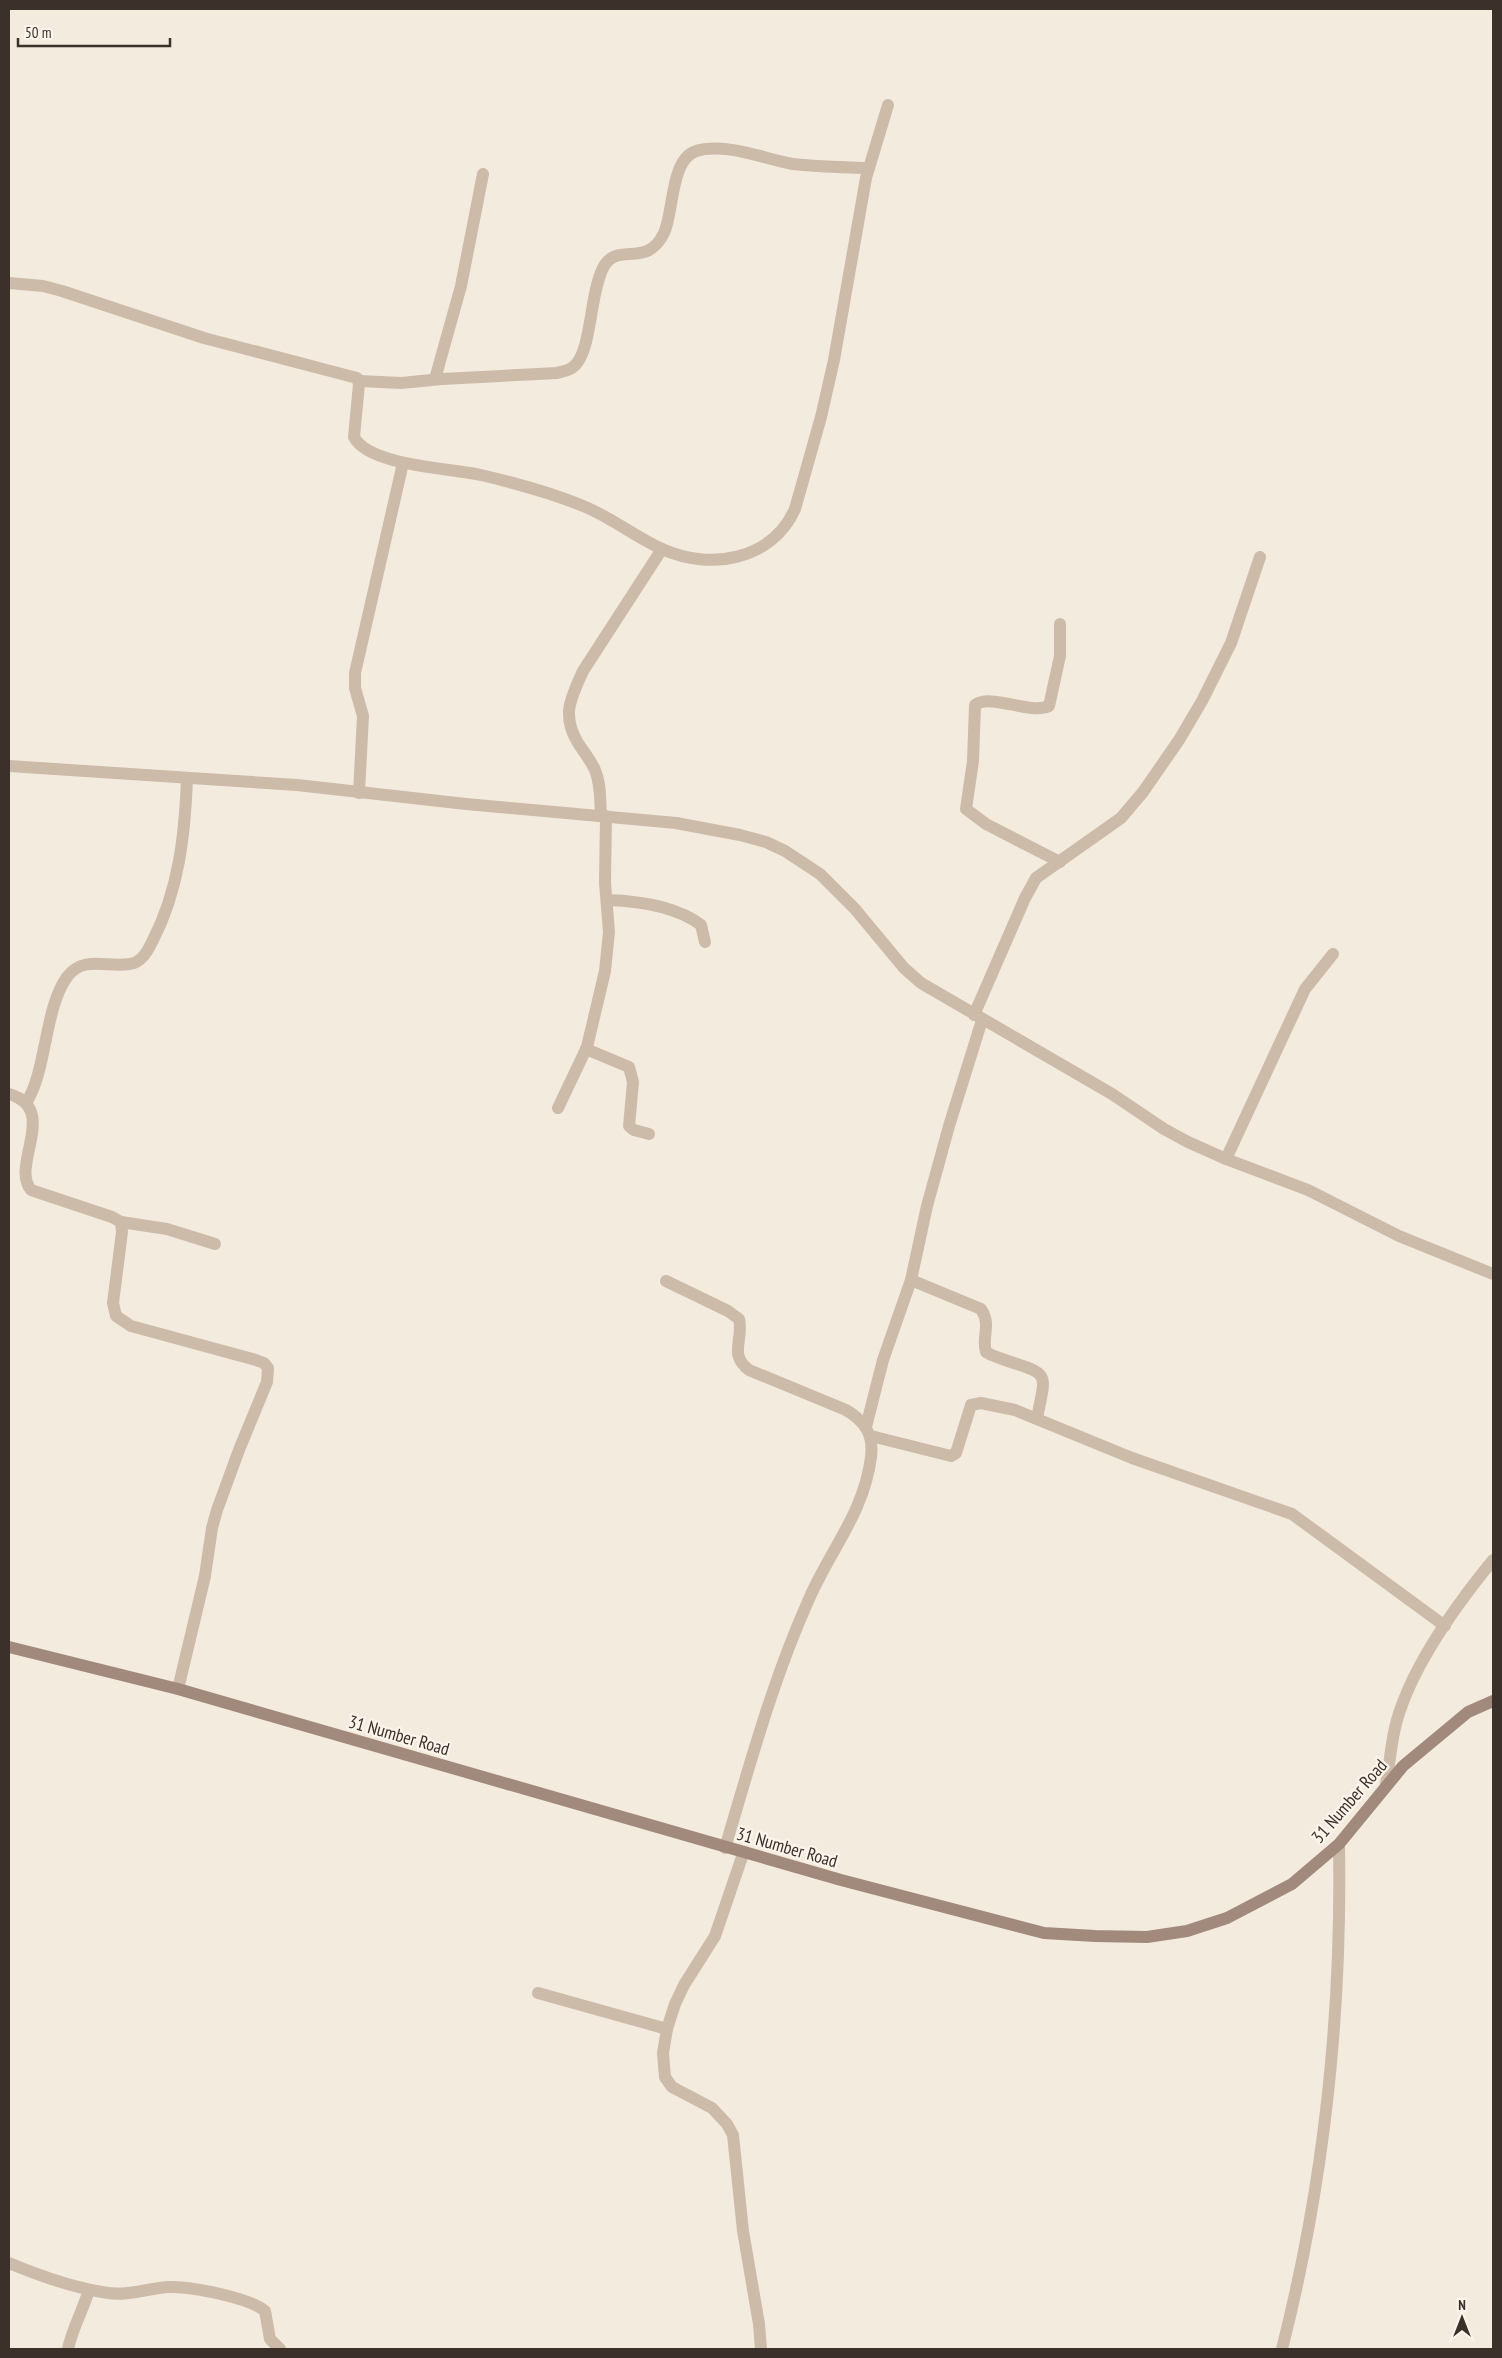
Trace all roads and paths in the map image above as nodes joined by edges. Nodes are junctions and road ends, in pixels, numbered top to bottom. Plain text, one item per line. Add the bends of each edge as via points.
1 (888, 105) dead end
2 (869, 168) junction
3 (483, 174) dead end
4 (9, 283) edge
5 (435, 379) junction
6 (359, 381) junction
7 (403, 463) junction
8 (662, 549) junction
9 (1260, 557) dead end
10 (1060, 624) dead end
11 (9, 766) edge
12 (187, 778) junction
13 (359, 793) junction
14 (603, 816) junction
15 (1060, 862) junction
16 (607, 900) junction
17 (705, 942) dead end
18 (1333, 954) dead end
19 (978, 1017) junction
20 (586, 1049) junction
21 (9, 1094) edge
22 (26, 1103) junction
23 (558, 1108) dead end
24 (649, 1134) dead end
25 (1226, 1159) junction
26 (121, 1222) junction
27 (215, 1244) dead end
28 (1493, 1274) edge
29 (911, 1280) junction
30 (666, 1281) dead end
31 (1037, 1418) junction
32 (869, 1431) junction
33 (1493, 1560) edge
34 (1445, 1626) junction
35 (9, 1647) edge
36 (178, 1689) junction
37 (1493, 1701) edge
38 (1386, 1784) junction
39 (1339, 1844) junction
40 (725, 1848) junction
41 (742, 1854) junction
42 (538, 1993) dead end
43 (667, 2029) junction
44 (9, 2263) edge
45 (89, 2290) junction
46 (68, 2349) edge
47 (280, 2349) edge
48 (761, 2349) edge
49 (1282, 2349) edge

1 - 2 street
2 - 5 street via 792,164 723,150 693,152 678,173 667,226 657,244 645,254 617,255 604,268 576,364 566,371 557,372
2 - 8 street via 826,398 796,509 789,522 778,537 762,548 732,558 685,557
3 - 5 street via 459,295
4 - 6 street via 62,291 204,338
5 - 6 street via 401,383
6 - 7 street via 354,430 356,442
7 - 8 street via 479,474 547,493 607,516
7 - 13 street via 355,673 355,688 363,716
8 - 14 street via 583,671 568,712 573,734 595,770
9 - 15 street via 1231,643 1179,740 1143,792 1120,818
10 - 15 street via 1060,656 1050,706 1040,708 985,702 975,705 973,761 966,809 986,824
11 - 12 street
12 - 13 street via 298,785
12 - 22 street via 181,854 161,924 147,951 137,962 85,964 67,978 61,988
13 - 14 street
14 - 16 street
14 - 19 street via 705,828 766,842 785,851 820,874 921,984
15 - 19 street via 1036,878 1030,888
16 - 17 street via 648,904 688,918 702,925
16 - 20 street via 608,951
18 - 25 street via 1305,988
19 - 25 street via 1112,1094 1164,1129
19 - 29 street via 927,1206
20 - 23 street
20 - 24 street via 629,1067 633,1082 628,1126
21 - 22 street
22 - 26 street via 33,1127 26,1169 28,1187 36,1193
25 - 28 street via 1308,1190 1399,1236
26 - 27 street via 168,1229
26 - 36 street via 113,1303 116,1316 131,1326 264,1363 269,1374 212,1528 205,1576
29 - 31 street via 982,1309 988,1322 986,1352 1042,1376 1044,1384
29 - 32 street via 883,1360
30 - 32 street via 739,1319 738,1360 745,1367 846,1410 858,1417
31 - 32 street via 997,1405 970,1405 956,1453 951,1456
31 - 34 street via 1132,1458 1292,1514
32 - 40 street via 871,1458 854,1517 809,1597 788,1649
33 - 34 street
34 - 38 street via 1414,1679 1397,1720
35 - 36 main road, 31 Number Road
36 - 40 main road, 31 Number Road
37 - 38 main road, 31 Number Road via 1468,1712
38 - 39 main road, 31 Number Road
39 - 41 main road, 31 Number Road via 1292,1884 1227,1918 1187,1931 1147,1937 1044,1933
39 - 49 street via 1340,1934 1322,2154
40 - 41 main road, 31 Number Road
41 - 43 street via 715,1936 684,1985
42 - 43 street
43 - 48 street via 663,2053 665,2077 672,2086 712,2108 733,2135 742,2231
44 - 45 street
45 - 46 street
45 - 47 street via 125,2294 169,2287 185,2288 244,2300 265,2311 270,2339

